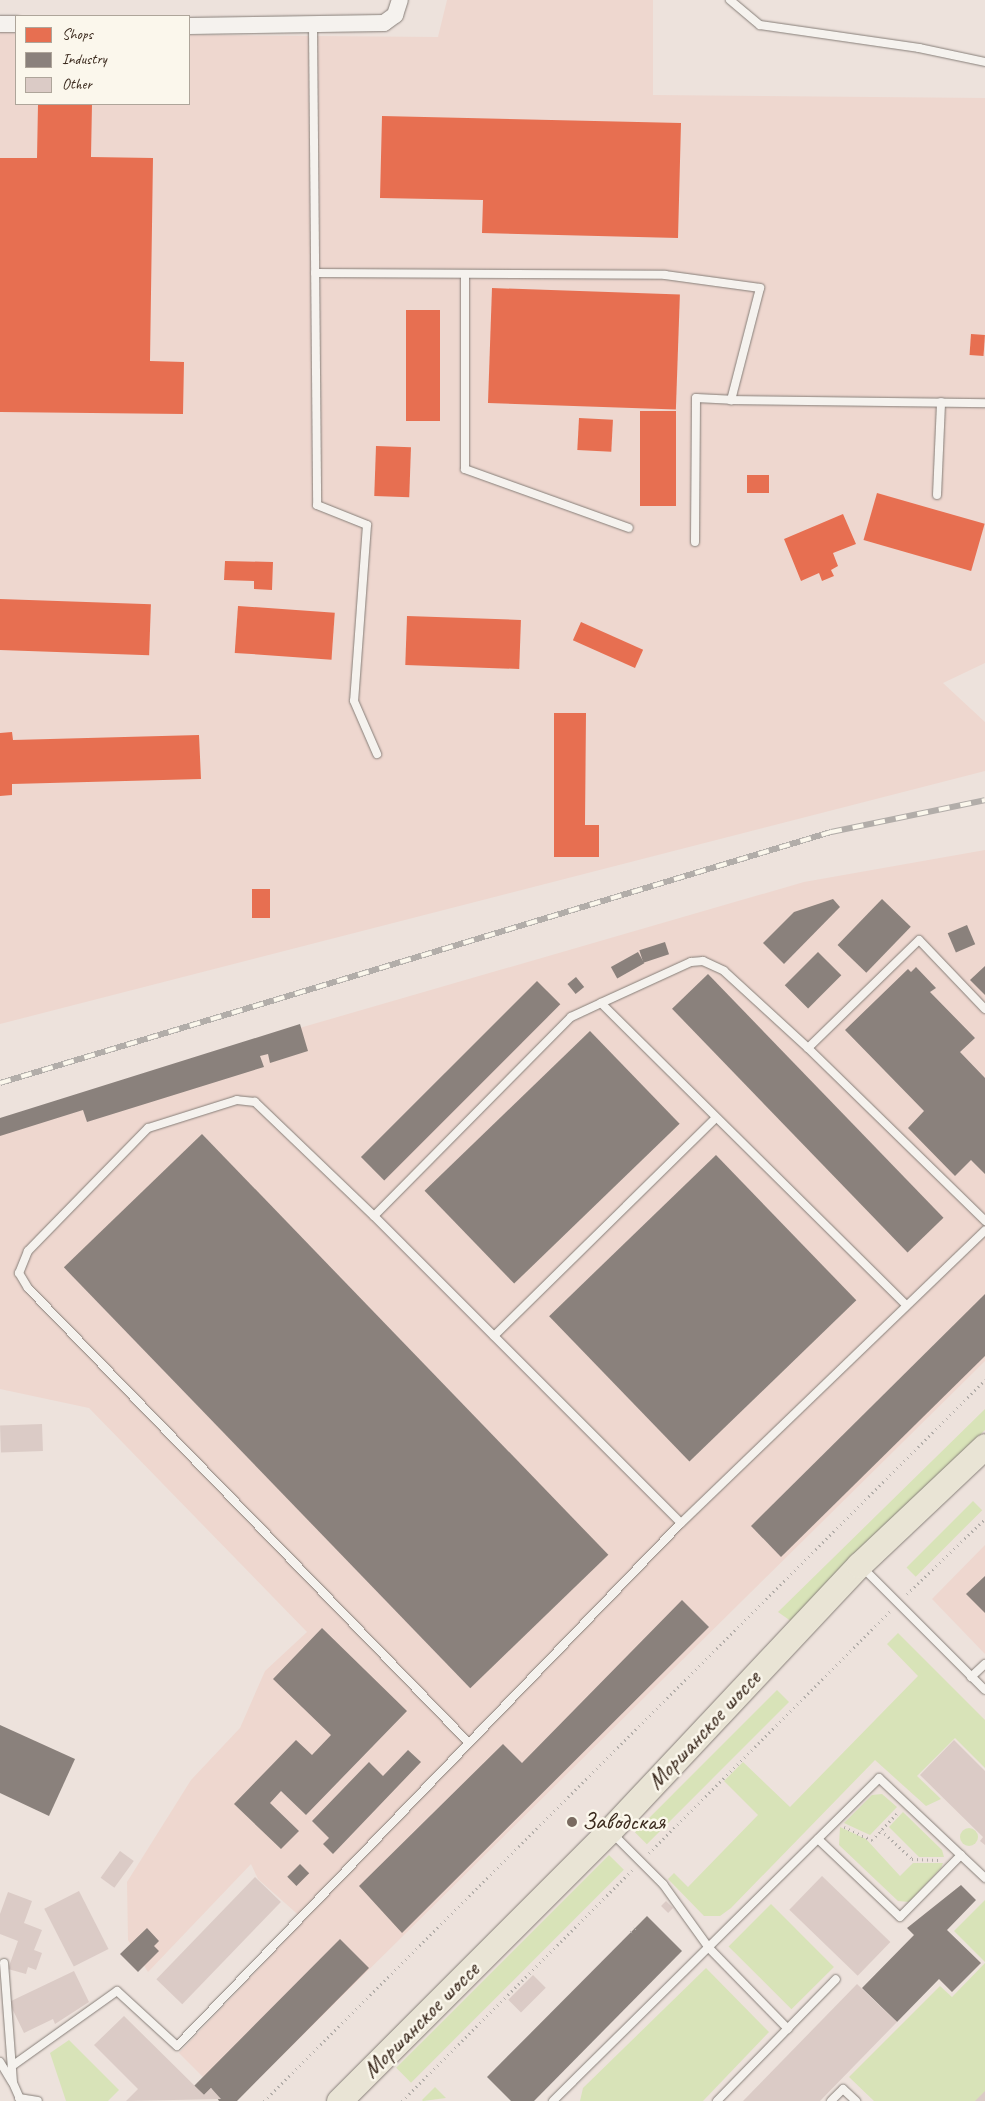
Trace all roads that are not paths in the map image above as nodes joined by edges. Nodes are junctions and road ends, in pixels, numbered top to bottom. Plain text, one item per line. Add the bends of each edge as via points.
1 (400, 0) edge
2 (730, 0) edge
3 (0, 24) edge
4 (15, 24) edge
5 (190, 26) edge
6 (313, 27) junction
7 (985, 62) edge
8 (315, 273) junction
9 (466, 274) junction
10 (731, 400) junction
11 (941, 402) junction
12 (985, 403) edge
13 (937, 495) dead end
14 (629, 528) dead end
15 (695, 542) dead end
16 (376, 754) dead end
17 (601, 1003) junction
18 (985, 1009) edge
19 (808, 1048) junction
20 (715, 1119) junction
21 (374, 1216) junction
22 (985, 1222) edge
23 (985, 1230) edge
24 (906, 1305) junction
25 (494, 1336) junction
26 (985, 1446) edge
27 (681, 1523) junction
28 (860, 1565) junction
29 (985, 1664) edge
30 (971, 1677) junction
31 (985, 1690) edge
32 (468, 1742) junction
33 (610, 1830) junction
34 (818, 1839) junction
35 (959, 1858) junction
36 (985, 1878) edge
37 (709, 1948) junction
38 (4, 1963) dead end
39 (836, 1979) dead end
40 (788, 2030) junction
41 (0, 2062) edge
42 (12, 2066) junction
43 (13, 2083) junction
44 (20, 2100) edge
45 (38, 2101) edge
46 (339, 2101) edge
47 (553, 2101) edge
48 (717, 2101) edge
49 (831, 2101) edge
50 (856, 2101) edge

1 - 6 street via 395,15 384,23
2 - 7 lane via 760,25
3 - 4 street
5 - 6 street
6 - 8 lane
8 - 9 lane
8 - 16 lane via 317,505 367,525 354,700
9 - 10 lane via 665,275 760,288
9 - 14 lane via 465,469
10 - 11 lane
10 - 15 lane via 696,398
11 - 12 lane
11 - 13 lane
17 - 19 lane via 691,962 703,960 724,971
17 - 20 lane
17 - 21 lane via 571,1017
18 - 19 lane via 919,940
19 - 22 lane
20 - 24 lane
20 - 25 lane
21 - 25 lane
21 - 32 lane via 255,1102 237,1100 148,1128 28,1251 19,1273 28,1288
23 - 24 lane
24 - 27 lane
25 - 27 lane
26 - 28 main road, Моршанское шоссе
27 - 32 lane
28 - 30 lane
28 - 33 main road, Моршанское шоссе
29 - 30 lane
30 - 31 lane
32 - 42 lane via 177,2046 117,1991
33 - 37 lane via 663,1884
33 - 46 main road, Моршанское шоссе
34 - 35 lane via 900,1917
34 - 35 lane via 879,1778
34 - 37 lane
35 - 36 lane
37 - 40 lane
37 - 47 lane
38 - 42 lane
39 - 40 lane
40 - 48 lane
41 - 43 lane
42 - 43 lane
43 - 44 lane
44 - 45 lane
49 - 50 lane via 843,2089

